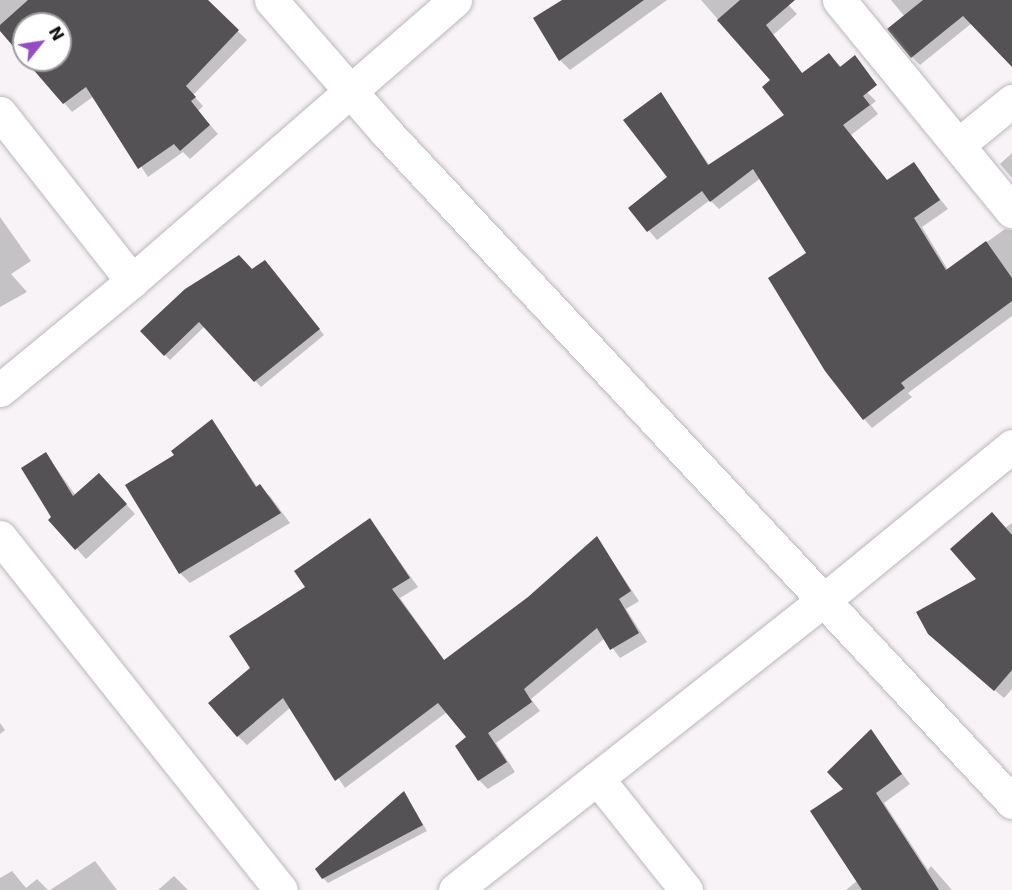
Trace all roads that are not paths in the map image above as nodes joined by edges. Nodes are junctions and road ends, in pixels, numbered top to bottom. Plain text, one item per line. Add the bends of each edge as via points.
1 (272, 0) edge
2 (455, 0) edge
3 (840, 0) edge
4 (349, 92) junction
5 (1012, 101) edge
6 (0, 113) edge
7 (958, 145) junction
8 (1012, 210) edge
9 (132, 281) junction
10 (0, 390) edge
11 (1012, 446) edge
12 (0, 537) edge
13 (824, 600) junction
14 (597, 778) junction
15 (1012, 802) edge
16 (281, 890) edge
17 (456, 890) edge
18 (686, 890) edge

1 - 4 street
2 - 4 street
3 - 7 street
4 - 9 street
4 - 13 street
5 - 7 street
6 - 9 street
7 - 8 street
9 - 10 street
11 - 13 street
12 - 16 street
13 - 14 street
13 - 15 street
14 - 17 street
14 - 18 street

